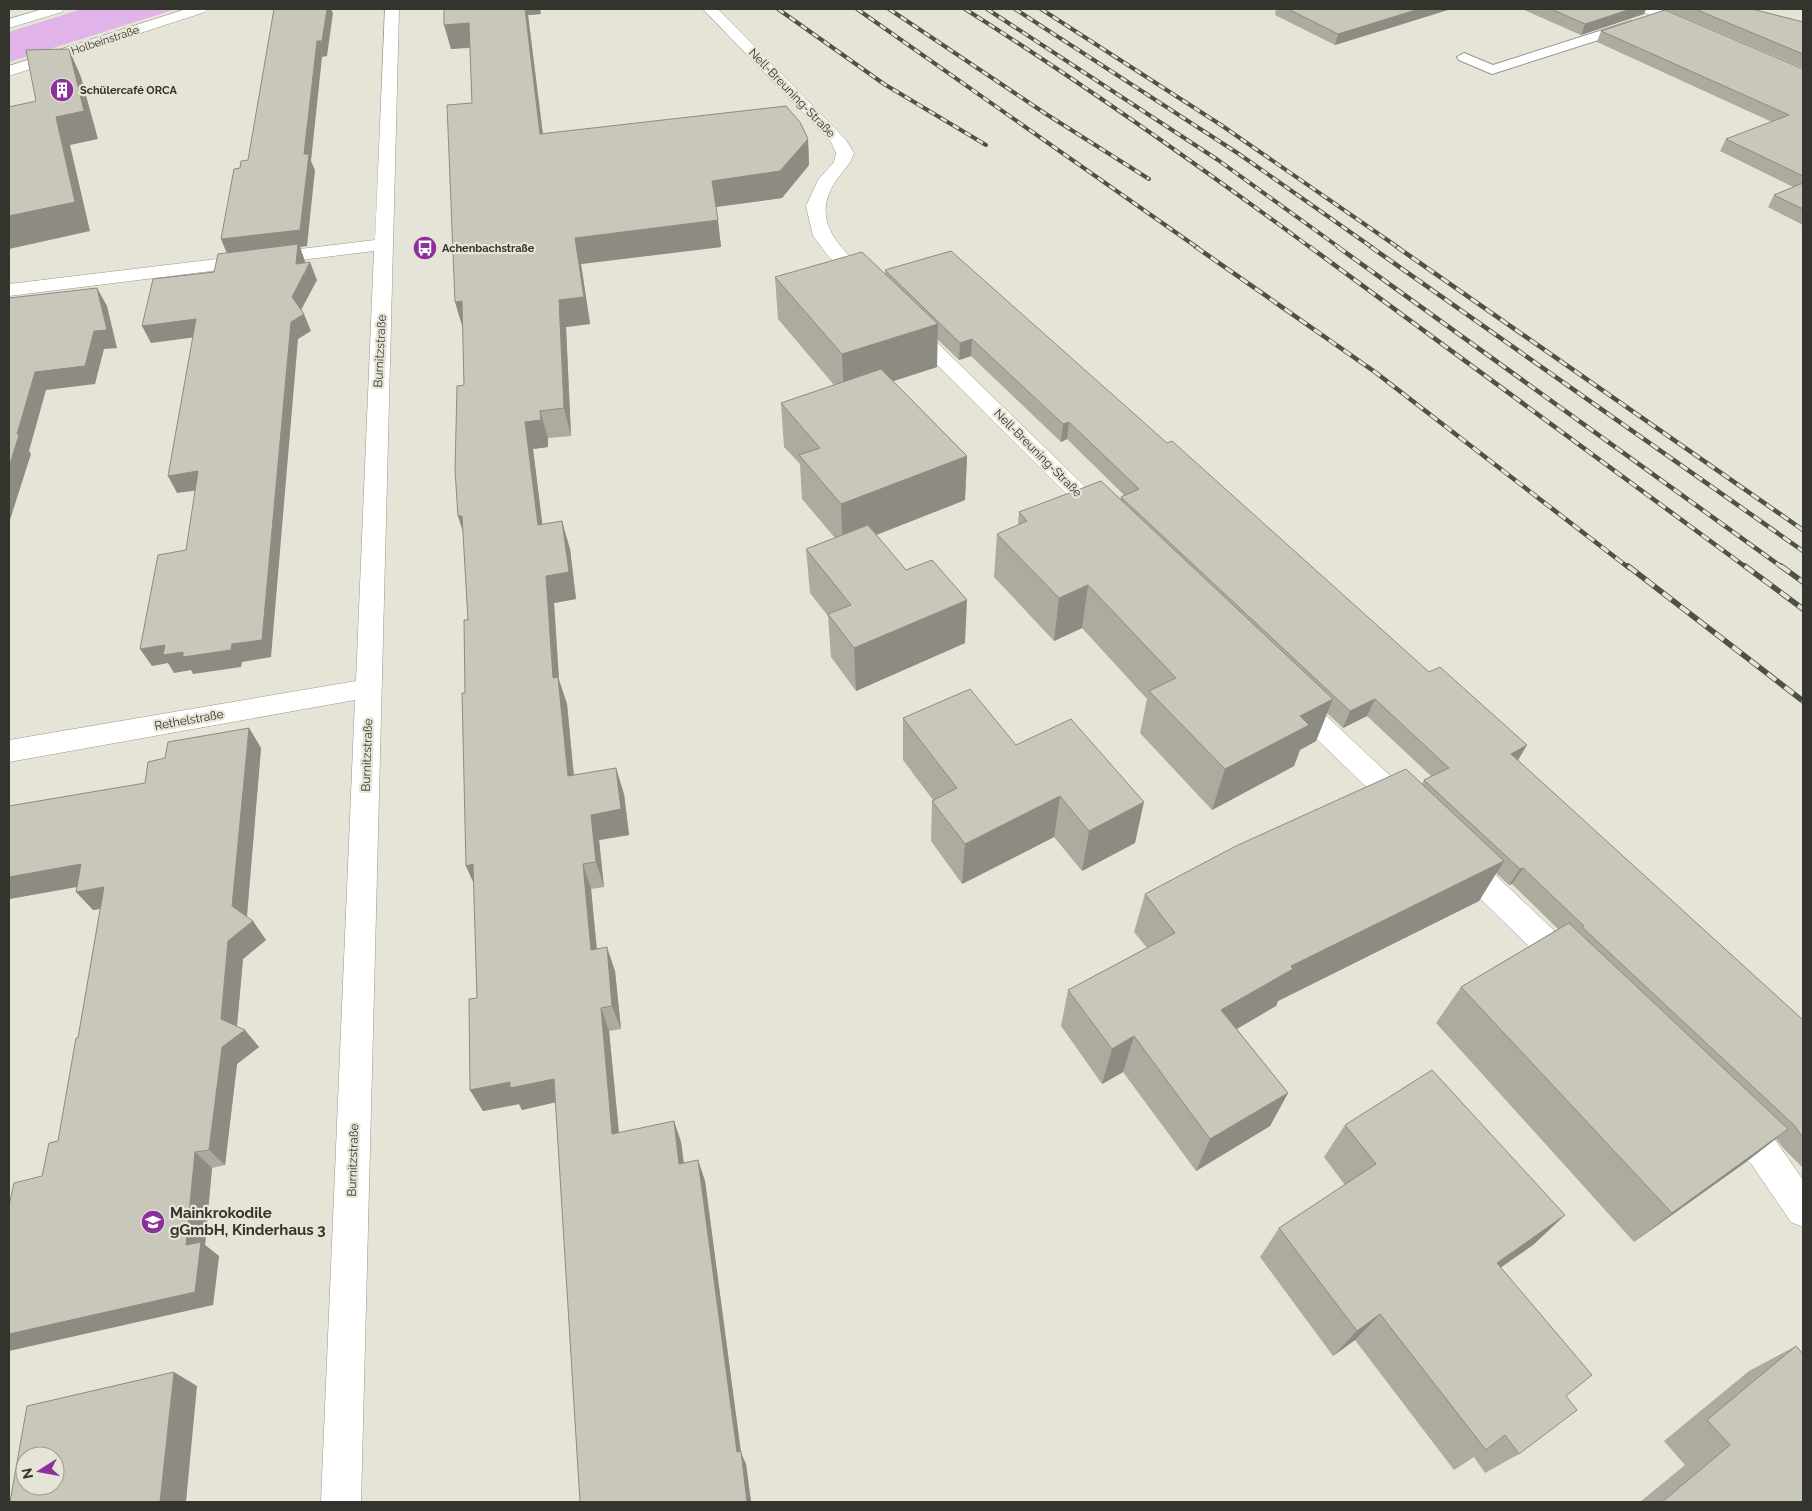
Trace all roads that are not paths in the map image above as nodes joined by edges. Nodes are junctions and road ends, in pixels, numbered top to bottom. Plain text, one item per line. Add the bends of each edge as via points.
1 (57, 9) edge
2 (200, 9) edge
3 (392, 9) edge
4 (710, 9) edge
5 (1654, 12) edge
6 (9, 24) edge
7 (1706, 34) edge
8 (1464, 57) dead end
9 (9, 71) edge
10 (385, 244) junction
11 (9, 290) edge
12 (1117, 530) edge
13 (1275, 683) edge
14 (370, 688) junction
15 (9, 751) edge
16 (1584, 980) edge
17 (1714, 1104) edge
18 (1803, 1210) edge
19 (342, 1502) edge

1 - 6 street
2 - 9 street, Holbeinstraße
3 - 10 street, Burnitzstraße
4 - 12 street, Nell-Breuning-Straße via 838,140 845,153 815,206 822,236
5 - 7 street
5 - 8 lane via 1492,70
10 - 11 street
10 - 14 street, Burnitzstraße via 378,360
13 - 16 street
14 - 15 street, Rethelstraße
14 - 19 street, Burnitzstraße
17 - 18 street via 1764,1153

